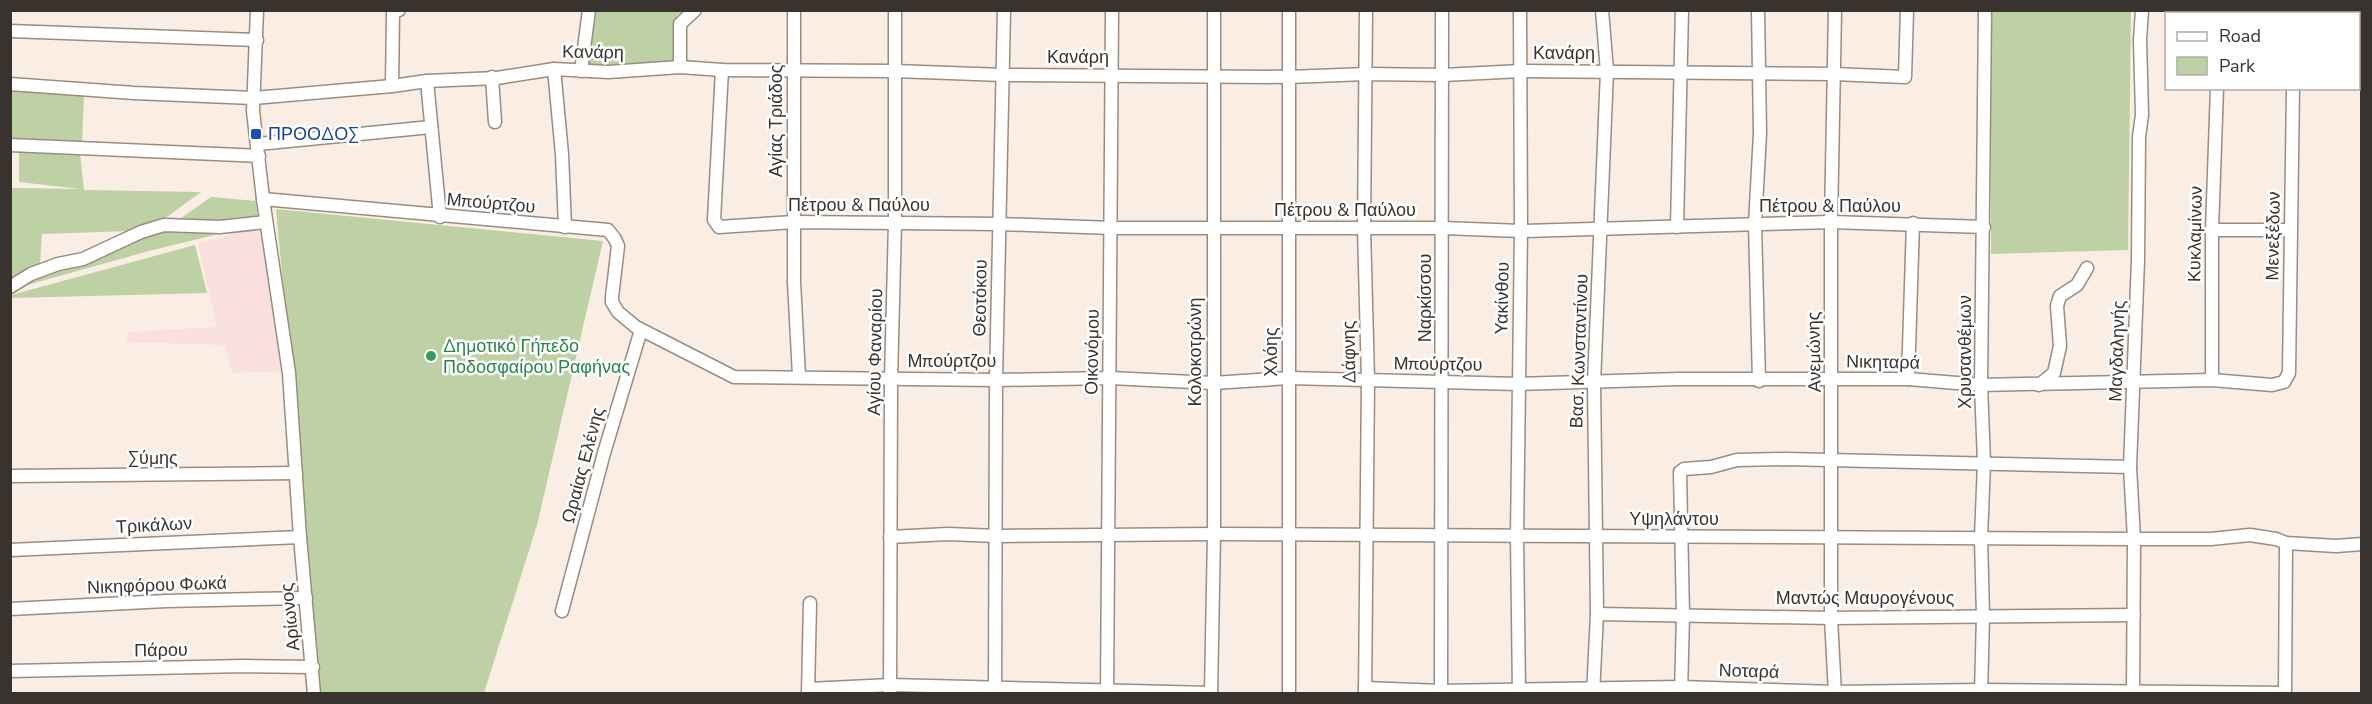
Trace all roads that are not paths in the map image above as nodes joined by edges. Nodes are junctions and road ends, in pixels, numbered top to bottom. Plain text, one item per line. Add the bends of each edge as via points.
1 (257, 10) edge
2 (399, 10) edge
3 (589, 10) edge
4 (695, 10) edge
5 (794, 10) edge
6 (895, 10) edge
7 (1004, 10) edge
8 (1112, 10) edge
9 (1214, 10) edge
10 (1289, 10) edge
11 (1366, 10) edge
12 (1442, 10) edge
13 (1520, 10) edge
14 (1602, 10) edge
15 (1682, 10) edge
16 (1758, 10) edge
17 (1835, 10) edge
18 (1907, 10) edge
19 (1985, 10) edge
20 (2142, 10) edge
21 (10, 31) edge
22 (256, 40) junction
23 (680, 67) junction
24 (554, 69) junction
25 (581, 70) junction
26 (722, 70) junction
27 (1521, 70) junction
28 (794, 71) junction
29 (895, 71) junction
30 (1607, 71) junction
31 (1681, 72) junction
32 (1758, 73) junction
33 (1366, 74) junction
34 (1833, 74) junction
35 (1002, 75) junction
36 (1112, 75) junction
37 (1443, 75) junction
38 (1213, 76) junction
39 (492, 77) junction
40 (1289, 77) junction
41 (427, 81) junction
42 (10, 84) edge
43 (392, 86) junction
44 (2217, 90) edge
45 (2293, 90) edge
46 (253, 98) junction
47 (495, 122) dead end
48 (431, 127) junction
49 (10, 145) edge
50 (259, 150) junction
51 (263, 199) junction
52 (440, 217) junction
53 (266, 222) junction
54 (794, 222) junction
55 (1831, 222) junction
56 (895, 223) junction
57 (1913, 223) junction
58 (1000, 224) junction
59 (1755, 224) junction
60 (565, 227) junction
61 (1289, 227) junction
62 (1677, 227) junction
63 (1984, 227) junction
64 (1112, 228) junction
65 (1212, 228) junction
66 (1364, 228) junction
67 (1443, 228) junction
68 (1602, 228) junction
69 (2212, 230) junction
70 (2290, 230) junction
71 (1521, 231) junction
72 (2087, 268) dead end
73 (10, 286) edge
74 (641, 330) junction
75 (799, 376) junction
76 (1110, 378) junction
77 (1289, 378) junction
78 (891, 379) junction
79 (1832, 379) junction
80 (996, 380) junction
81 (1368, 380) junction
82 (1908, 380) junction
83 (2211, 380) junction
84 (1759, 381) junction
85 (2284, 382) joint
86 (1213, 383) junction
87 (1443, 383) junction
88 (1594, 383) junction
89 (2135, 383) junction
90 (1518, 384) junction
91 (1981, 385) junction
92 (2039, 385) junction
93 (1832, 460) junction
94 (1984, 463) junction
95 (2130, 466) junction
96 (296, 473) junction
97 (10, 476) edge
98 (1108, 534) junction
99 (1214, 534) junction
100 (1289, 534) junction
101 (1365, 535) junction
102 (1443, 535) junction
103 (997, 536) junction
104 (1517, 536) junction
105 (1596, 536) junction
106 (300, 537) junction
107 (891, 537) junction
108 (1681, 537) junction
109 (1831, 538) junction
110 (1981, 538) junction
111 (2134, 539) junction
112 (2286, 543) junction
113 (2361, 544) edge
114 (10, 550) edge
115 (306, 598) junction
116 (810, 603) dead end
117 (10, 609) edge
118 (562, 611) dead end
119 (1597, 614) junction
120 (1683, 615) junction
121 (2134, 615) junction
122 (1983, 616) junction
123 (1831, 618) junction
124 (313, 667) junction
125 (10, 671) edge
126 (890, 689) edge
127 (995, 690) edge
128 (1681, 690) edge
129 (809, 691) edge
130 (1365, 691) edge
131 (1594, 691) edge
132 (1107, 692) edge
133 (1441, 692) edge
134 (1519, 692) edge
135 (1981, 692) edge
136 (2133, 692) edge
137 (314, 693) edge
138 (1211, 693) edge
139 (1289, 693) edge
140 (1835, 693) edge
141 (2285, 693) edge

1 - 22 street, Αρίωνος
2 - 43 street via 393,12
3 - 25 street
4 - 23 street via 680,24
5 - 28 street, Αγίας Τριάδος
6 - 29 street, Αγίου Φαναρίου
7 - 35 street, Θεοτόκου
8 - 36 street, Οικονόμου
9 - 38 street, Κολοκοτρώνη
10 - 40 street, Χλόης
11 - 33 street, Δάφνης
12 - 37 street, Ναρκίσσου
13 - 27 street, Υακίνθου
14 - 30 street, Βασ. Κωνσταντίνου
15 - 31 street
16 - 32 street
17 - 34 street, Ανεμώνης
18 - 34 street, Κανάρη via 1905,77
19 - 63 street, Χρυσανθέμων
20 - 89 street, Μαγδαληνής
21 - 22 street
22 - 46 street, Αρίωνος
23 - 25 street, Κανάρη
23 - 26 street, Κανάρη
24 - 25 street, Κανάρη
24 - 39 street, Κανάρη
24 - 60 street
26 - 28 street, Κανάρη
26 - 54 street, Πέτρου & Παύλου via 715,223 722,227
27 - 30 street, Κανάρη
27 - 37 street, Κανάρη
27 - 71 street, Υακίνθου
28 - 29 street, Κανάρη
28 - 54 street, Αγίας Τριάδος
29 - 35 street, Κανάρη
29 - 56 street, Αγίου Φαναρίου
30 - 31 street, Κανάρη
30 - 68 street, Βασ. Κωνσταντίνου
31 - 32 street, Κανάρη
31 - 62 street
32 - 34 street, Κανάρη
32 - 59 street via 1760,134
33 - 37 street, Κανάρη
33 - 40 street, Κανάρη
33 - 66 street, Δάφνης
34 - 55 street, Ανεμώνης
35 - 36 street, Κανάρη
35 - 58 street, Θεοτόκου
36 - 38 street, Κανάρη
36 - 64 street, Οικονόμου
37 - 67 street, Ναρκίσσου
38 - 40 street, Κανάρη
38 - 65 street, Κολοκοτρώνη
39 - 41 street, Κανάρη
39 - 47 street
40 - 61 street, Χλόης
41 - 43 street, Κανάρη
41 - 48 street
42 - 46 street, Κανάρη
43 - 46 street, Κανάρη
44 - 69 street, Κυκλαμίνων
45 - 70 street, Μενεξέδων
46 - 50 street, Αρίωνος
48 - 50 street
48 - 52 street
49 - 50 street
50 - 51 street, Αρίωνος
51 - 52 street, Μπούρτζου
51 - 53 street, Αρίωνος
52 - 60 street, Μπούρτζου
53 - 73 street via 164,225 83,259 32,274
53 - 96 street, Αρίωνος via 289,373
54 - 56 street, Πέτρου & Παύλου
54 - 75 street, Αγίας Τριάδος
55 - 57 street, Πέτρου & Παύλου
55 - 59 street, Πέτρου & Παύλου
55 - 79 street, Ανεμώνης
56 - 58 street, Πέτρου & Παύλου
56 - 78 street, Αγίου Φαναρίου
57 - 63 street, Πέτρου & Παύλου
57 - 82 street
58 - 64 street, Πέτρου & Παύλου
58 - 80 street, Θεοτόκου
59 - 62 street, Πέτρου & Παύλου
59 - 84 street
60 - 74 street, Μπούρτζου via 608,230 615,239 618,246 612,302 623,318
61 - 65 street, Πέτρου & Παύλου
61 - 66 street, Πέτρου & Παύλου
61 - 77 street, Χλόης
62 - 68 street, Πέτρου & Παύλου
63 - 91 street, Χρυσανθέμων
64 - 65 street, Πέτρου & Παύλου
64 - 76 street, Οικονόμου
65 - 86 street, Κολοκοτρώνη
66 - 67 street, Πέτρου & Παύλου
66 - 81 street, Δάφνης
67 - 71 street, Πέτρου & Παύλου
67 - 87 street, Ναρκίσσου
68 - 71 street, Πέτρου & Παύλου
68 - 88 street, Βασ. Κωνσταντίνου
69 - 70 street
69 - 83 street, Κυκλαμίνων
70 - 85 street, Μενεξέδων via 2289,374
71 - 90 street, Υακίνθου
72 - 92 street via 2077,285 2060,297 2060,346 2054,373
74 - 75 street, Μπούρτζου via 730,376
74 - 118 street, Ωραίας Ελένης
75 - 78 street, Μπούρτζου
76 - 80 street, Μπούρτζου
76 - 86 street, Μπούρτζου
76 - 98 street, Οικονόμου
77 - 81 street, Μπούρτζου
77 - 86 street, Μπούρτζου
77 - 100 street, Χλόης
78 - 80 street, Μπούρτζου
78 - 107 street, Αγίου Φαναρίου
79 - 82 street, Νικηταρά
79 - 84 street, Νικηταρά
79 - 93 street, Ανεμώνης
80 - 103 street, Θεοτόκου
81 - 87 street, Μπούρτζου
81 - 101 street, Δάφνης
82 - 91 street, Νικηταρά
83 - 85 street, Νικηταρά via 2272,385
83 - 89 street, Νικηταρά
84 - 88 street, Νικηταρά
86 - 99 street, Κολοκοτρώνη
87 - 90 street, Μπούρτζου
87 - 102 street, Ναρκίσσου
88 - 90 street, Μπούρτζου
88 - 105 street, Βασ. Κωνσταντίνου
89 - 92 street, Νικηταρά
89 - 95 street, Μαγδαληνής
90 - 104 street, Υακίνθου
91 - 92 street, Νικηταρά
91 - 94 street, Χρυσανθέμων
93 - 94 street
93 - 108 street via 1737,460 1683,469
93 - 109 street, Ανεμώνης
94 - 95 street
94 - 110 street, Χρυσανθέμων
95 - 111 street, Μαγδαληνής
96 - 97 street, Σύμης
96 - 106 street, Αρίωνος
98 - 99 street, Υψηλάντου
98 - 103 street, Υψηλάντου
98 - 132 street, Οικονόμου
99 - 100 street, Υψηλάντου
99 - 138 street, Κολοκοτρώνη
100 - 101 street, Υψηλάντου
100 - 139 street, Χλόης
101 - 102 street, Υψηλάντου
101 - 130 street, Δάφνης
102 - 104 street, Υψηλάντου
102 - 133 street, Ναρκίσσου
103 - 107 street, Υψηλάντου
103 - 127 street, Θεοτόκου
104 - 105 street, Υψηλάντου
104 - 134 street, Υακίνθου
105 - 108 street, Υψηλάντου
105 - 119 street, Βασ. Κωνσταντίνου
106 - 114 street, Τρικάλων
106 - 115 street, Αρίωνος
107 - 126 street, Αγίου Φαναρίου
108 - 109 street, Υψηλάντου
108 - 120 street
109 - 110 street, Υψηλάντου
109 - 123 street, Ανεμώνης
110 - 111 street, Υψηλάντου
110 - 122 street, Χρυσανθέμων
111 - 112 street, Υψηλάντου via 2250,536
111 - 121 street, Μαγδαληνής
112 - 113 street, Υψηλάντου
112 - 141 street
115 - 117 street, Νικηφόρου Φωκά
115 - 124 street, Αρίωνος
116 - 129 street
119 - 120 street, Μαντώς Μαυρογένους
119 - 131 street, Βασ. Κωνσταντίνου
120 - 123 street, Μαντώς Μαυρογένους
120 - 128 street
121 - 122 street, Μαντώς Μαυρογένους
121 - 136 street, Μαγδαληνής
122 - 123 street, Μαντώς Μαυρογένους
122 - 135 street, Χρυσανθέμων
123 - 140 street, Ανεμώνης
124 - 125 street, Πάρου
124 - 137 street, Αρίωνος
126 - 127 street
126 - 129 street
127 - 132 street
128 - 131 street, Νοταρά
128 - 140 street, Νοταρά
130 - 133 street, Νοταρά
131 - 134 street, Νοταρά
132 - 138 street
133 - 134 street, Νοταρά
135 - 136 street, Νοταρά
135 - 140 street, Νοταρά
136 - 141 street, Νοταρά

